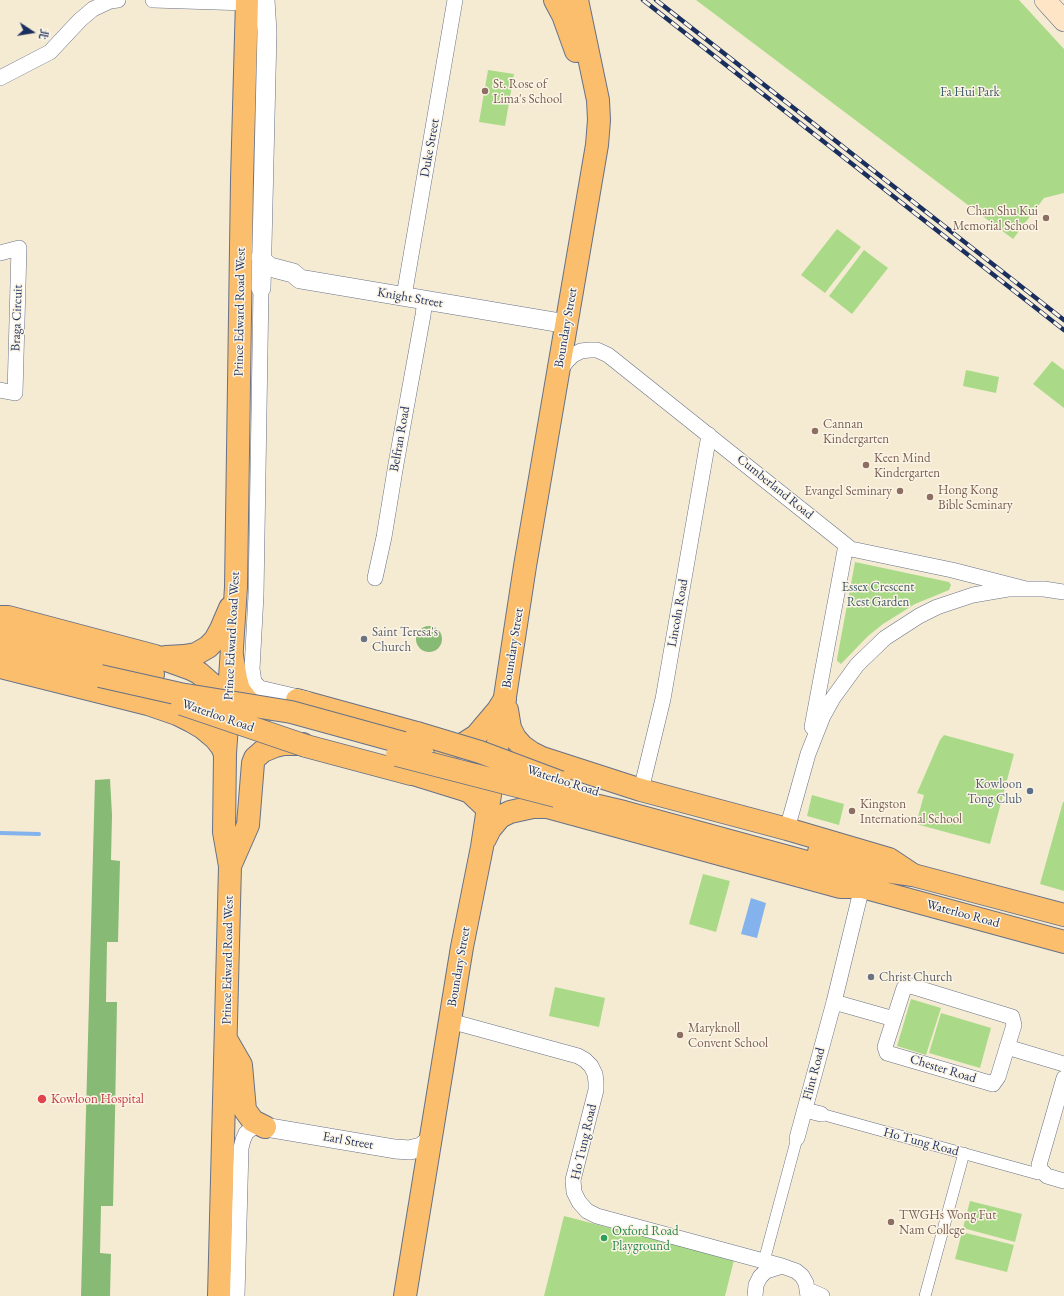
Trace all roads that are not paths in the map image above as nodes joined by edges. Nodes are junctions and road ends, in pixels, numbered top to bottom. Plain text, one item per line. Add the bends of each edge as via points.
1 (118, 0) edge
2 (154, 0) edge
3 (455, 0) edge
4 (554, 0) edge
5 (577, 0) edge
6 (1044, 0) edge
7 (253, 1) edge
8 (1064, 20) edge
9 (594, 77) junction
10 (0, 78) edge
11 (0, 253) edge
12 (261, 257) junction
13 (300, 279) junction
14 (261, 288) junction
15 (404, 296) junction
16 (425, 300) junction
17 (567, 324) junction
18 (557, 377) junction
19 (0, 390) edge
20 (709, 435) junction
21 (846, 544) junction
22 (952, 570) junction
23 (375, 578) dead end
24 (236, 586) junction
25 (1026, 589) junction
26 (1064, 592) edge
27 (956, 600) junction
28 (0, 617) edge
29 (0, 630) edge
30 (0, 650) edge
31 (155, 656) junction
32 (232, 656) junction
33 (0, 667) edge
34 (101, 668) junction
35 (822, 674) junction
36 (844, 681) junction
37 (229, 699) junction
38 (505, 699) junction
39 (148, 704) junction
40 (406, 726) dead end
41 (312, 744) junction
42 (225, 754) junction
43 (808, 754) junction
44 (556, 763) junction
45 (641, 790) junction
46 (552, 802) junction
47 (488, 810) junction
48 (787, 829) junction
49 (482, 847) junction
50 (822, 859) junction
51 (230, 866) junction
52 (913, 875) junction
53 (862, 887) junction
54 (1064, 915) edge
55 (1064, 942) edge
56 (834, 1002) junction
57 (894, 1019) junction
58 (450, 1021) junction
59 (226, 1039) junction
60 (1007, 1047) junction
61 (1064, 1064) edge
62 (1064, 1078) edge
63 (805, 1110) junction
64 (821, 1114) joint
65 (265, 1127) junction
66 (797, 1138) joint
67 (430, 1140) junction
68 (964, 1153) junction
69 (1042, 1175) junction
70 (1064, 1181) edge
71 (764, 1261) junction
72 (782, 1266) junction
73 (808, 1293) edge
74 (219, 1296) edge
75 (238, 1296) edge
76 (405, 1296) edge
77 (755, 1296) edge
78 (822, 1296) edge
79 (925, 1296) edge

1 - 10 street via 93,9 50,52
2 - 7 street
3 - 15 street, Duke Street
4 - 9 main road via 563,15 581,67
5 - 9 main road, Boundary Street
6 - 8 main road
7 - 12 street, Prince Edward Road West via 267,32
7 - 24 main road, Prince Edward Road West via 242,180
9 - 17 main road, Boundary Street via 598,100 598,132
11 - 19 street, Braga Circuit via 19,248 15,393
12 - 13 street, Knight Street via 270,267 293,273
12 - 14 street, Prince Edward Road West
13 - 14 street via 291,283 269,282
13 - 15 street, Knight Street
14 - 40 street, Prince Edward Road West via 256,595 252,669 254,682 260,688
15 - 16 street, Knight Street
16 - 17 street, Knight Street
16 - 23 street, Belfran Road
17 - 18 main road, Boundary Street
18 - 20 street, Cumberland Road via 573,355 589,350 602,352
18 - 38 main road, Boundary Street
20 - 21 street, Cumberland Road
20 - 45 street, Lincoln Road via 663,699
21 - 22 street, Cumberland Road via 851,549
21 - 35 street
22 - 25 street, Cumberland Road
22 - 27 street via 961,578 963,584 960,596
24 - 31 main road via 226,620 208,647 196,654
24 - 32 main road, Prince Edward Road West
25 - 26 street
25 - 27 street via 990,591
27 - 36 street via 902,626 871,651
28 - 31 main road, Waterloo Road
29 - 34 main road, Waterloo Road
30 - 34 main road, Waterloo Road
31 - 37 main road, Waterloo Road via 200,673
31 - 39 main road via 170,675 170,682 161,697
32 - 37 main road, Prince Edward Road West
32 - 46 main road, bridge via 239,690 249,704 261,714
33 - 39 main road
34 - 38 main road, bridge via 180,694 291,712 422,748 460,746 476,736
34 - 46 main road, Waterloo Road, bridge via 229,721 299,743 411,774
34 - 50 main road, Waterloo Road, bridge via 297,700 480,752 573,786
35 - 36 street via 831,682
35 - 43 street
36 - 43 street via 823,716
37 - 41 main road, Waterloo Road via 262,726 286,737
37 - 42 main road, Prince Edward Road West
38 - 44 main road, Waterloo Road via 510,728 515,738 532,753
38 - 47 main road, Boundary Street
39 - 42 main road via 177,714 203,728 222,747
41 - 47 main road, Waterloo Road via 460,787 470,792
41 - 51 main road via 283,744 263,751 255,758 248,825
42 - 51 main road, Prince Edward Road West via 224,832
43 - 48 street
44 - 45 main road, Waterloo Road
44 - 46 main road via 547,765 540,772 535,790 538,803
45 - 48 main road, Waterloo Road
46 - 49 main road, Waterloo Road via 510,812 500,817
46 - 50 main road, Waterloo Road via 624,812
46 - 53 main road, Waterloo Road via 840,886
47 - 49 main road, Boundary Street
48 - 52 main road, Waterloo Road via 889,859
49 - 58 main road, Boundary Street
50 - 52 main road, Waterloo Road
50 - 53 main road, Waterloo Road
51 - 59 main road, Prince Edward Road West
52 - 54 main road, Waterloo Road
53 - 55 main road, Waterloo Road
53 - 56 street, Flint Road
56 - 57 street
56 - 63 street, Flint Road
57 - 60 street, Chester Road via 904,988 911,986 1012,1017 1014,1025
57 - 60 street, Chester Road via 886,1047 887,1053 993,1084 998,1077
58 - 67 main road, Boundary Street
58 - 71 street, Ho Tung Road via 578,1056 591,1066 595,1074 596,1090 573,1180 574,1192 587,1211 597,1216
59 - 65 main road via 242,1065 245,1110 253,1121
59 - 74 main road, Prince Edward Road West
60 - 61 street
62 - 69 street via 1039,1165
63 - 64 street, Ho Tung Road
63 - 66 street, Flint Road
64 - 68 street, Ho Tung Road
65 - 67 street, Earl Street via 395,1149 410,1150 421,1147
65 - 75 street via 251,1129 246,1134 241,1148
66 - 71 street, Flint Road
67 - 76 main road, Boundary Street
68 - 69 street, Ho Tung Road
68 - 79 street
69 - 70 street, Ho Tung Road
71 - 72 street, Ho Tung Road
72 - 73 street, Ho Tung Road via 802,1276
72 - 77 street via 766,1271 760,1277
73 - 78 street

